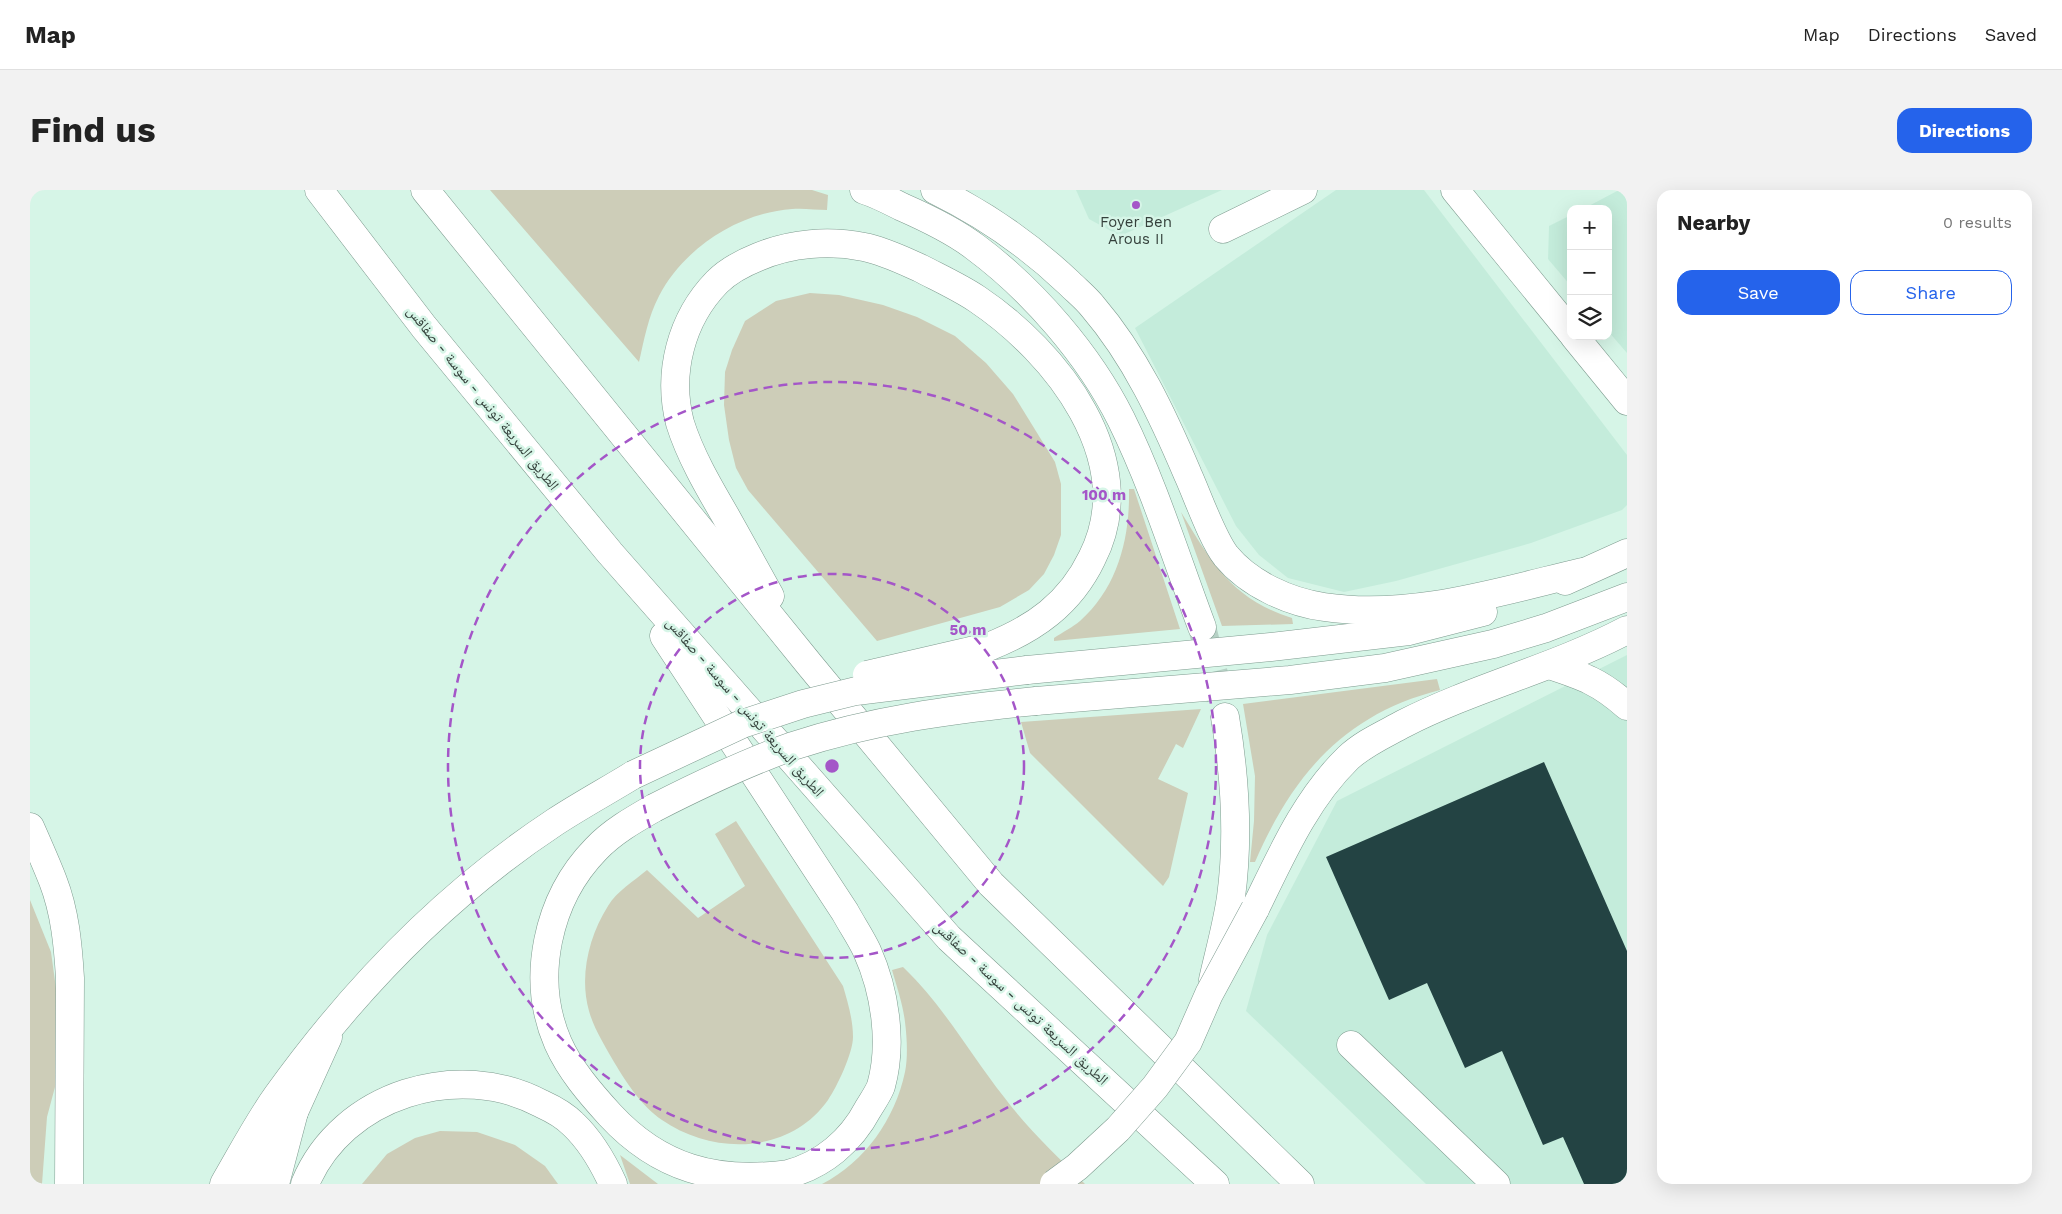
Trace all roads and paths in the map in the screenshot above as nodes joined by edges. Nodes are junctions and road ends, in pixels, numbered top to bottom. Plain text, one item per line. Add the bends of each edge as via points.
1 (319, 190) edge
2 (425, 190) edge
3 (864, 190) edge
4 (935, 190) edge
5 (1303, 190) edge
6 (1455, 190) edge
7 (1223, 229) dead end
8 (1567, 327) edge
9 (1577, 340) edge
10 (1627, 401) edge
11 (610, 553) junction
12 (1627, 553) edge
13 (1582, 572) junction
14 (1627, 597) edge
15 (1202, 627) tunnel mouth
16 (1627, 630) edge
17 (809, 664) junction
18 (1549, 665) junction
19 (803, 704) junction
20 (1627, 706) edge
21 (1225, 717) tunnel mouth
22 (30, 827) edge
23 (1243, 904) junction
24 (336, 1019) junction
25 (1351, 1045) dead end
26 (294, 1112) junction
27 (69, 1184) edge
28 (224, 1184) edge
29 (252, 1184) edge
30 (275, 1184) edge
31 (305, 1184) edge
32 (613, 1184) edge
33 (1054, 1184) edge
34 (1215, 1184) edge
35 (1300, 1184) edge
36 (1496, 1184) edge

1 - 11 main road, الطريق السريعة تونس - سوسة - صفاقس via 424,327
2 - 17 main road
3 - 15 main road via 925,217 974,246 1020,284 1090,368 1120,418 1147,478
4 - 13 main road via 1001,228 1043,258 1093,306 1127,354 1162,414 1226,556 1252,580 1286,596 1323,607 1390,611 1480,597
5 - 7 main road
6 - 8 main road
9 - 10 main road
11 - 14 main road, bridge via 845,912 867,951 880,988 885,1018 885,1056 880,1087 865,1115 849,1138 814,1165 772,1179 748,1182 702,1177 660,1157 623,1128 579,1078 558,1043 546,999 544,974 552,924 560,901 583,863 596,848 628,824 698,785 744,765 793,746 896,719 962,708 1290,680 1385,668 1493,644
11 - 34 main road, الطريق السريعة تونس - سوسة - صفاقس via 949,938
12 - 13 main road
13 - 19 main road, bridge via 1533,596 1486,612 1409,631 1027,670 856,691
16 - 18 main road
17 - 19 main road, bridge via 701,474 681,425 675,386 678,356 686,327 696,307 724,275 745,262 792,246 841,244 866,247 890,255 946,281 977,299 1030,343 1052,367 1088,420 1098,442 1107,488 1106,512 1102,532 1086,571 1075,588 1039,621 988,647 848,681
17 - 35 main road via 991,884
18 - 20 main road via 1584,676 1610,691
18 - 23 main road via 1421,715 1376,738 1349,757 1320,791
19 - 24 main road, bridge via 742,724 633,775 555,822 499,863 431,920
21 - 23 main road
22 - 27 main road via 54,882 68,945
23 - 33 main road, bridge via 1188,1042 1118,1129
24 - 26 main road
24 - 28 main road via 276,1097
25 - 36 main road
26 - 29 main road
26 - 30 main road
31 - 32 main road via 333,1140 369,1110 413,1090 460,1084 509,1090 553,1110 573,1124 590,1143

